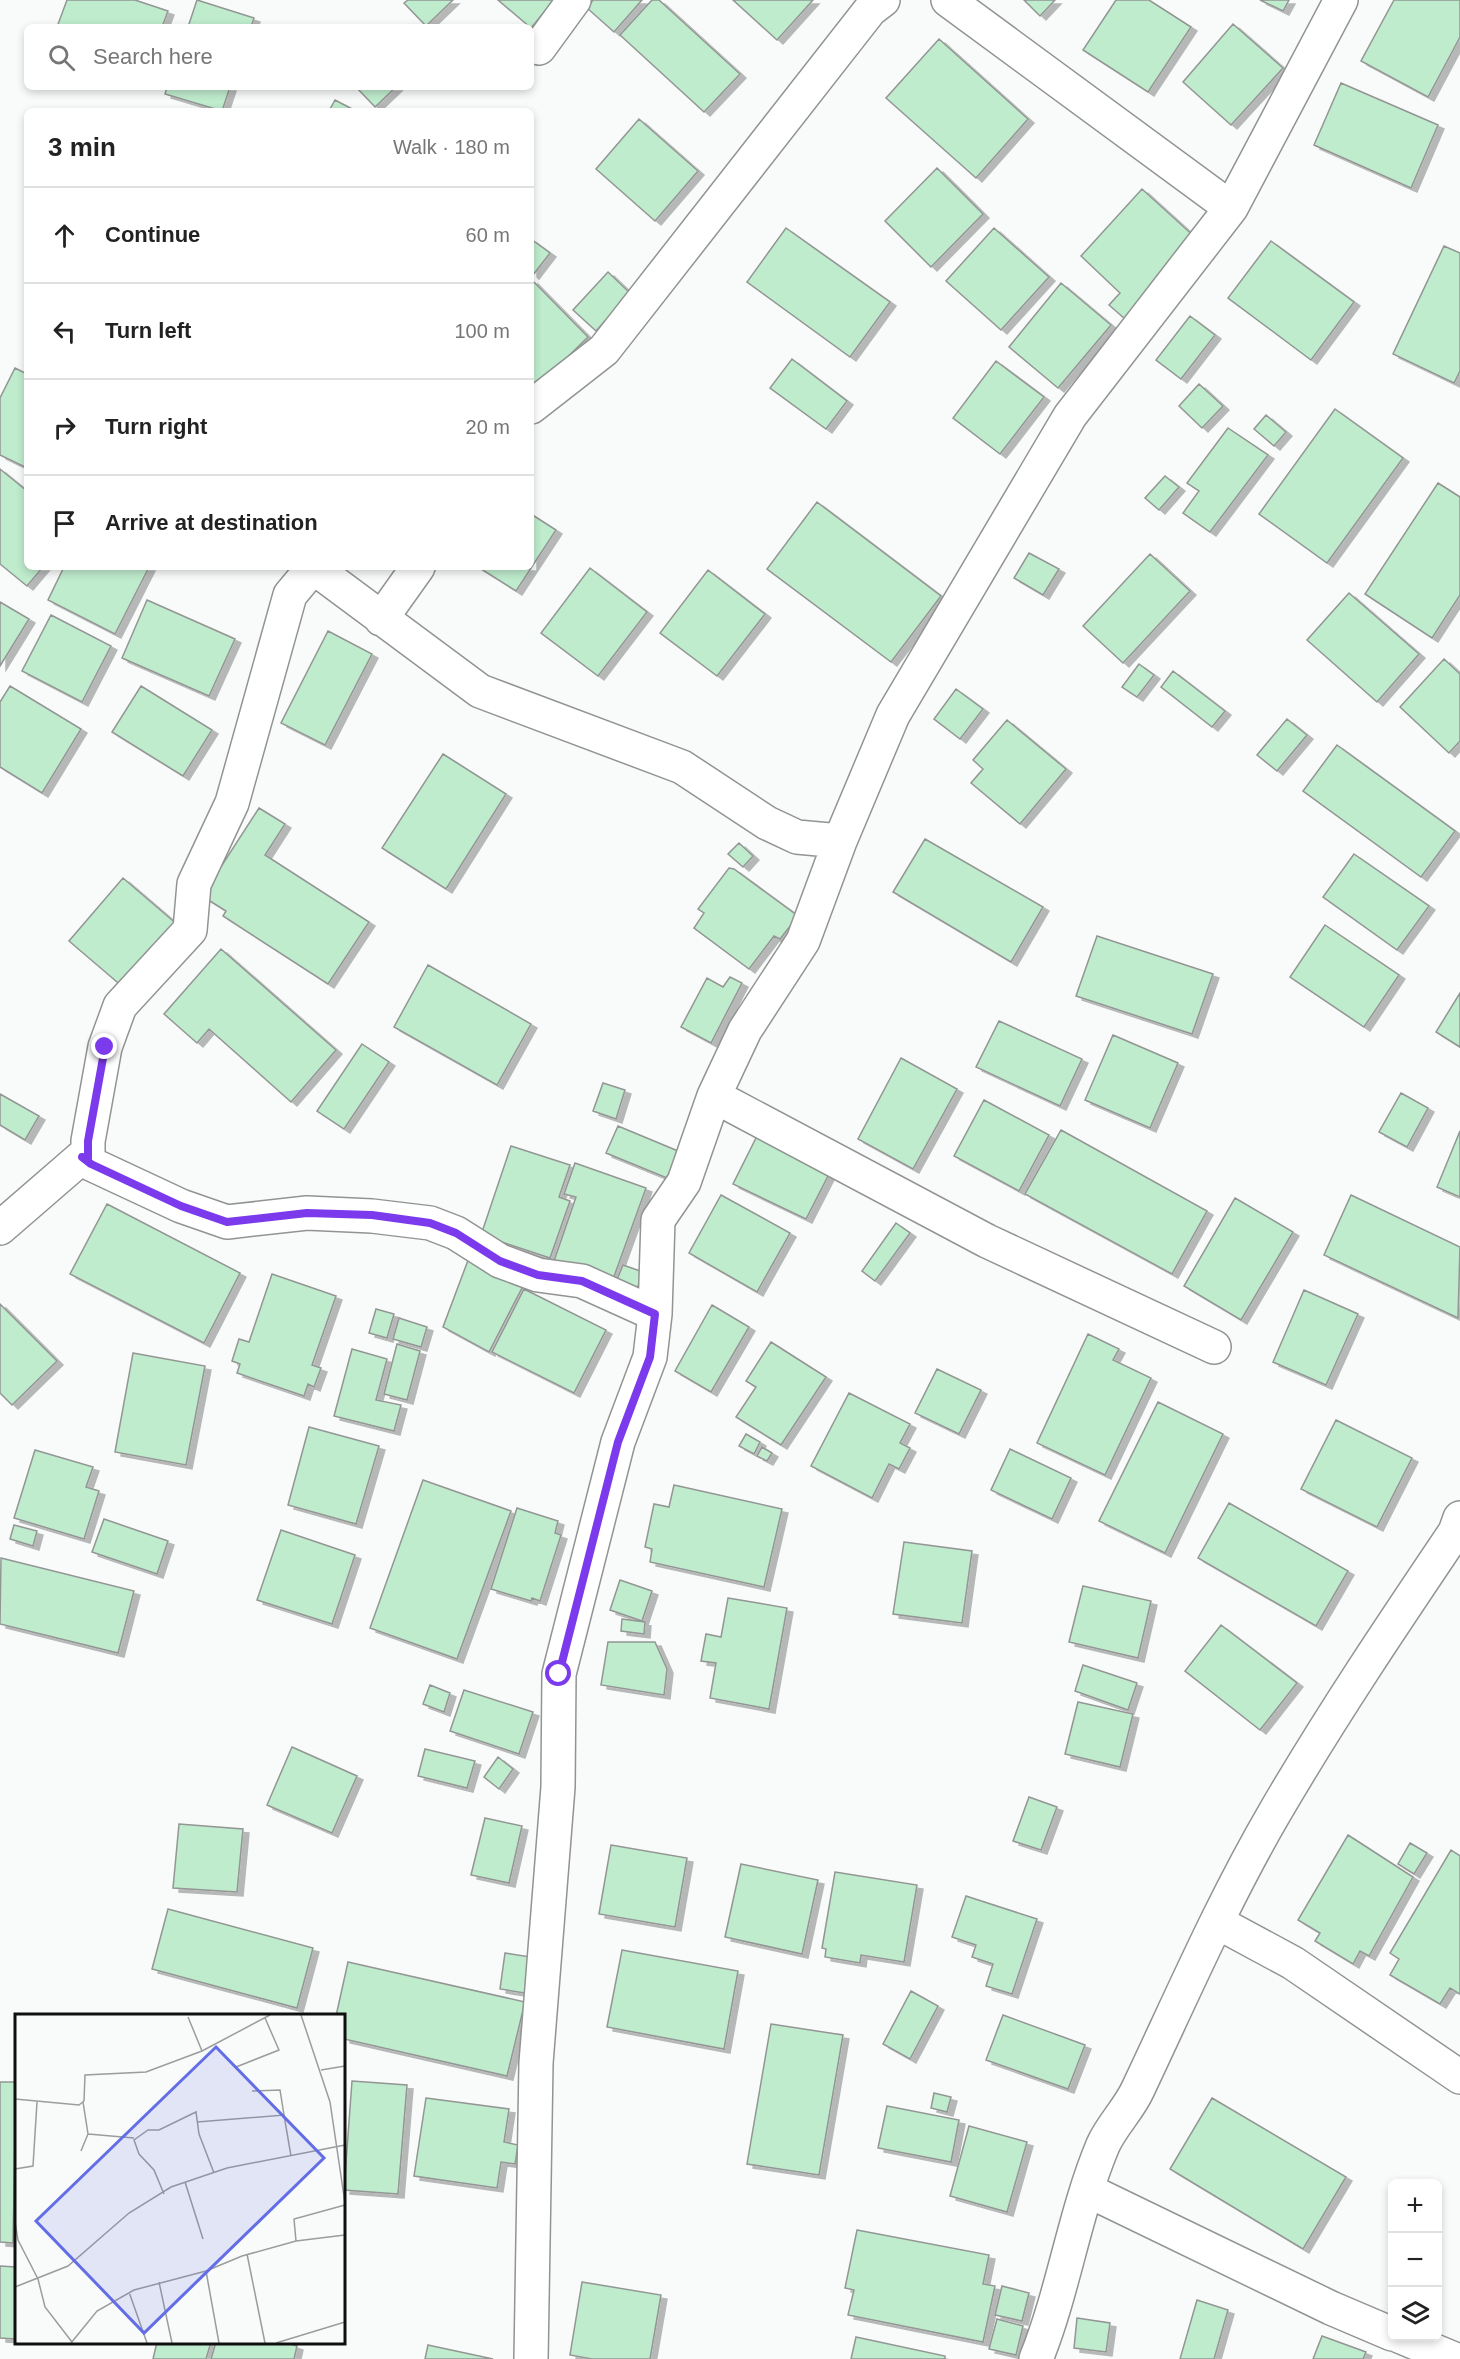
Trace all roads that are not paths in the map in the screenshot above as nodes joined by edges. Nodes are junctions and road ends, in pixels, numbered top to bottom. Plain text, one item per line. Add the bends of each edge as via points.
1 (574, 0) edge
2 (883, 0) edge
3 (948, 0) edge
4 (1341, 0) edge
5 (539, 48) dead end
6 (1231, 208) junction
7 (534, 405) edge
8 (310, 570) edge
9 (315, 570) edge
10 (416, 570) edge
11 (381, 619) junction
12 (840, 841) junction
13 (714, 1096) junction
14 (82, 1157) junction
15 (0, 1228) edge
16 (655, 1314) junction
17 (1214, 1347) dead end
18 (1458, 1530) edge
19 (1216, 1922) junction
20 (1460, 2077) edge
21 (1087, 2190) junction
22 (1388, 2332) edge
23 (1409, 2341) edge
24 (531, 2359) edge
25 (1036, 2359) edge
26 (1454, 2359) edge

1 - 5 street
2 - 7 street via 863,19 604,350
3 - 6 street
4 - 6 street
6 - 12 street via 1070,416 893,715
8 - 14 street via 290,595 232,802 194,884 190,930 120,1006 105,1047 88,1158
9 - 11 street
10 - 11 street
11 - 12 street via 480,691 682,767 767,823 797,837
12 - 13 street via 802,941 745,1030
13 - 16 street via 684,1182 658,1220
13 - 17 street via 987,1241
14 - 15 street
14 - 16 street via 181,1206 227,1222 307,1213 372,1215 430,1223 456,1233 500,1261 538,1275 582,1281
16 - 24 street via 650,1357 618,1442 559,1674 558,1787 536,2063
18 - 19 street via 1347,1696 1275,1813
19 - 20 street via 1293,1963
19 - 21 street via 1134,2097 1104,2143
21 - 22 street
21 - 25 street via 1051,2321
23 - 26 street

